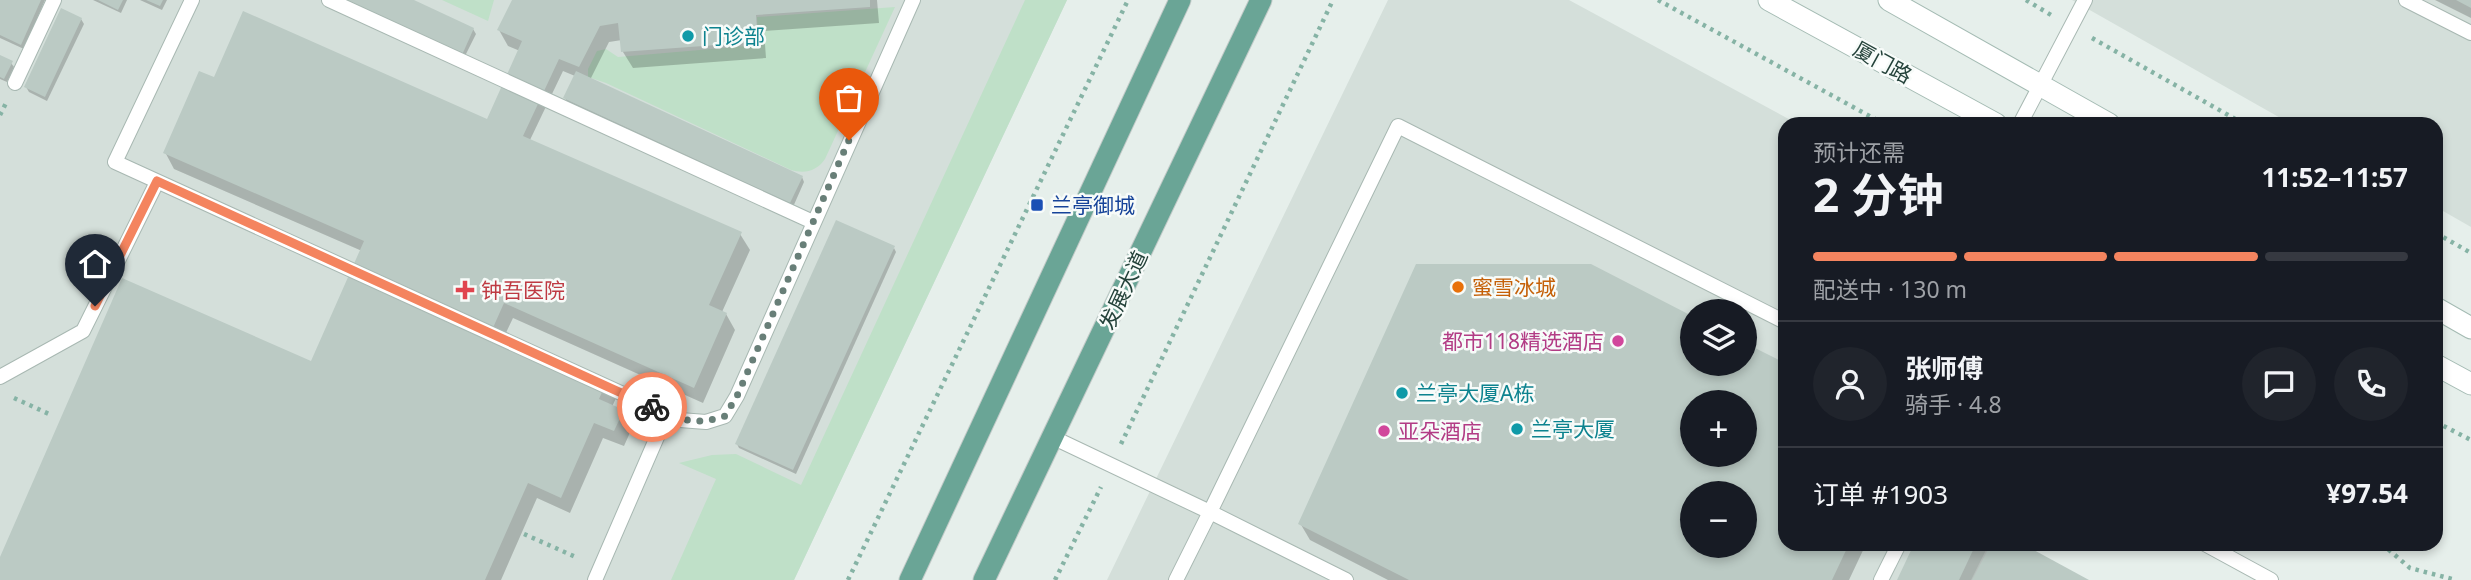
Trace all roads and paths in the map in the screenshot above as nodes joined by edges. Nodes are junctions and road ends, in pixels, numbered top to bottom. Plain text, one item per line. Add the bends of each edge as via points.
1 (54, 0) edge
2 (192, 0) edge
3 (329, 0) edge
4 (913, 0) edge
5 (1128, 0) edge
6 (1180, 0) edge
7 (1261, 0) edge
8 (1333, 0) edge
9 (1658, 0) edge
10 (1769, 0) edge
11 (1889, 0) edge
12 (2026, 0) edge
13 (2085, 0) edge
14 (2406, 0) edge
15 (2071, 26) junction
16 (2471, 33) edge
17 (15, 83) dead end
18 (2040, 85) junction
19 (1871, 117) edge
20 (1983, 117) edge
21 (2024, 117) edge
22 (2097, 117) edge
23 (2232, 117) edge
24 (157, 181) junction
25 (813, 222) junction
26 (2443, 237) edge
27 (2471, 253) edge
28 (2443, 312) edge
29 (1778, 318) edge
30 (2471, 328) edge
31 (2443, 369) edge
32 (0, 377) edge
33 (2471, 384) edge
34 (12, 397) dead end
35 (48, 414) dead end
36 (667, 414) junction
37 (2443, 426) edge
38 (1052, 437) junction
39 (2471, 440) edge
40 (1111, 465) junction
41 (1210, 512) junction
42 (524, 534) dead end
43 (1896, 551) edge
44 (2218, 551) edge
45 (2390, 551) edge
46 (598, 574) edge
47 (848, 580) edge
48 (910, 580) edge
49 (984, 580) edge
50 (1055, 580) edge
51 (1176, 580) edge
52 (1346, 580) edge
53 (1881, 580) edge
54 (2271, 580) edge
55 (2456, 580) edge

1 - 17 lane
2 - 24 lane via 114,162
3 - 25 lane
4 - 25 lane
5 - 47 path
6 - 48 main road
7 - 38 main road, 发展大道
8 - 40 path
9 - 19 path
10 - 20 street, 厦门路
11 - 18 street
12 - 15 path
13 - 15 lane
14 - 16 lane
15 - 18 lane
15 - 23 path
18 - 21 lane
18 - 22 street
24 - 32 lane via 83,331
24 - 36 lane
25 - 36 lane via 725,416 706,422
26 - 27 path
28 - 30 street
29 - 41 lane via 1398,126
31 - 33 street
34 - 35 path
36 - 46 lane
37 - 39 path
38 - 40 lane
38 - 49 main road, 发展大道
40 - 41 lane
40 - 50 path
41 - 51 lane
41 - 52 lane
42 - 46 path
43 - 53 lane
44 - 54 lane
45 - 55 path via 2410,568

